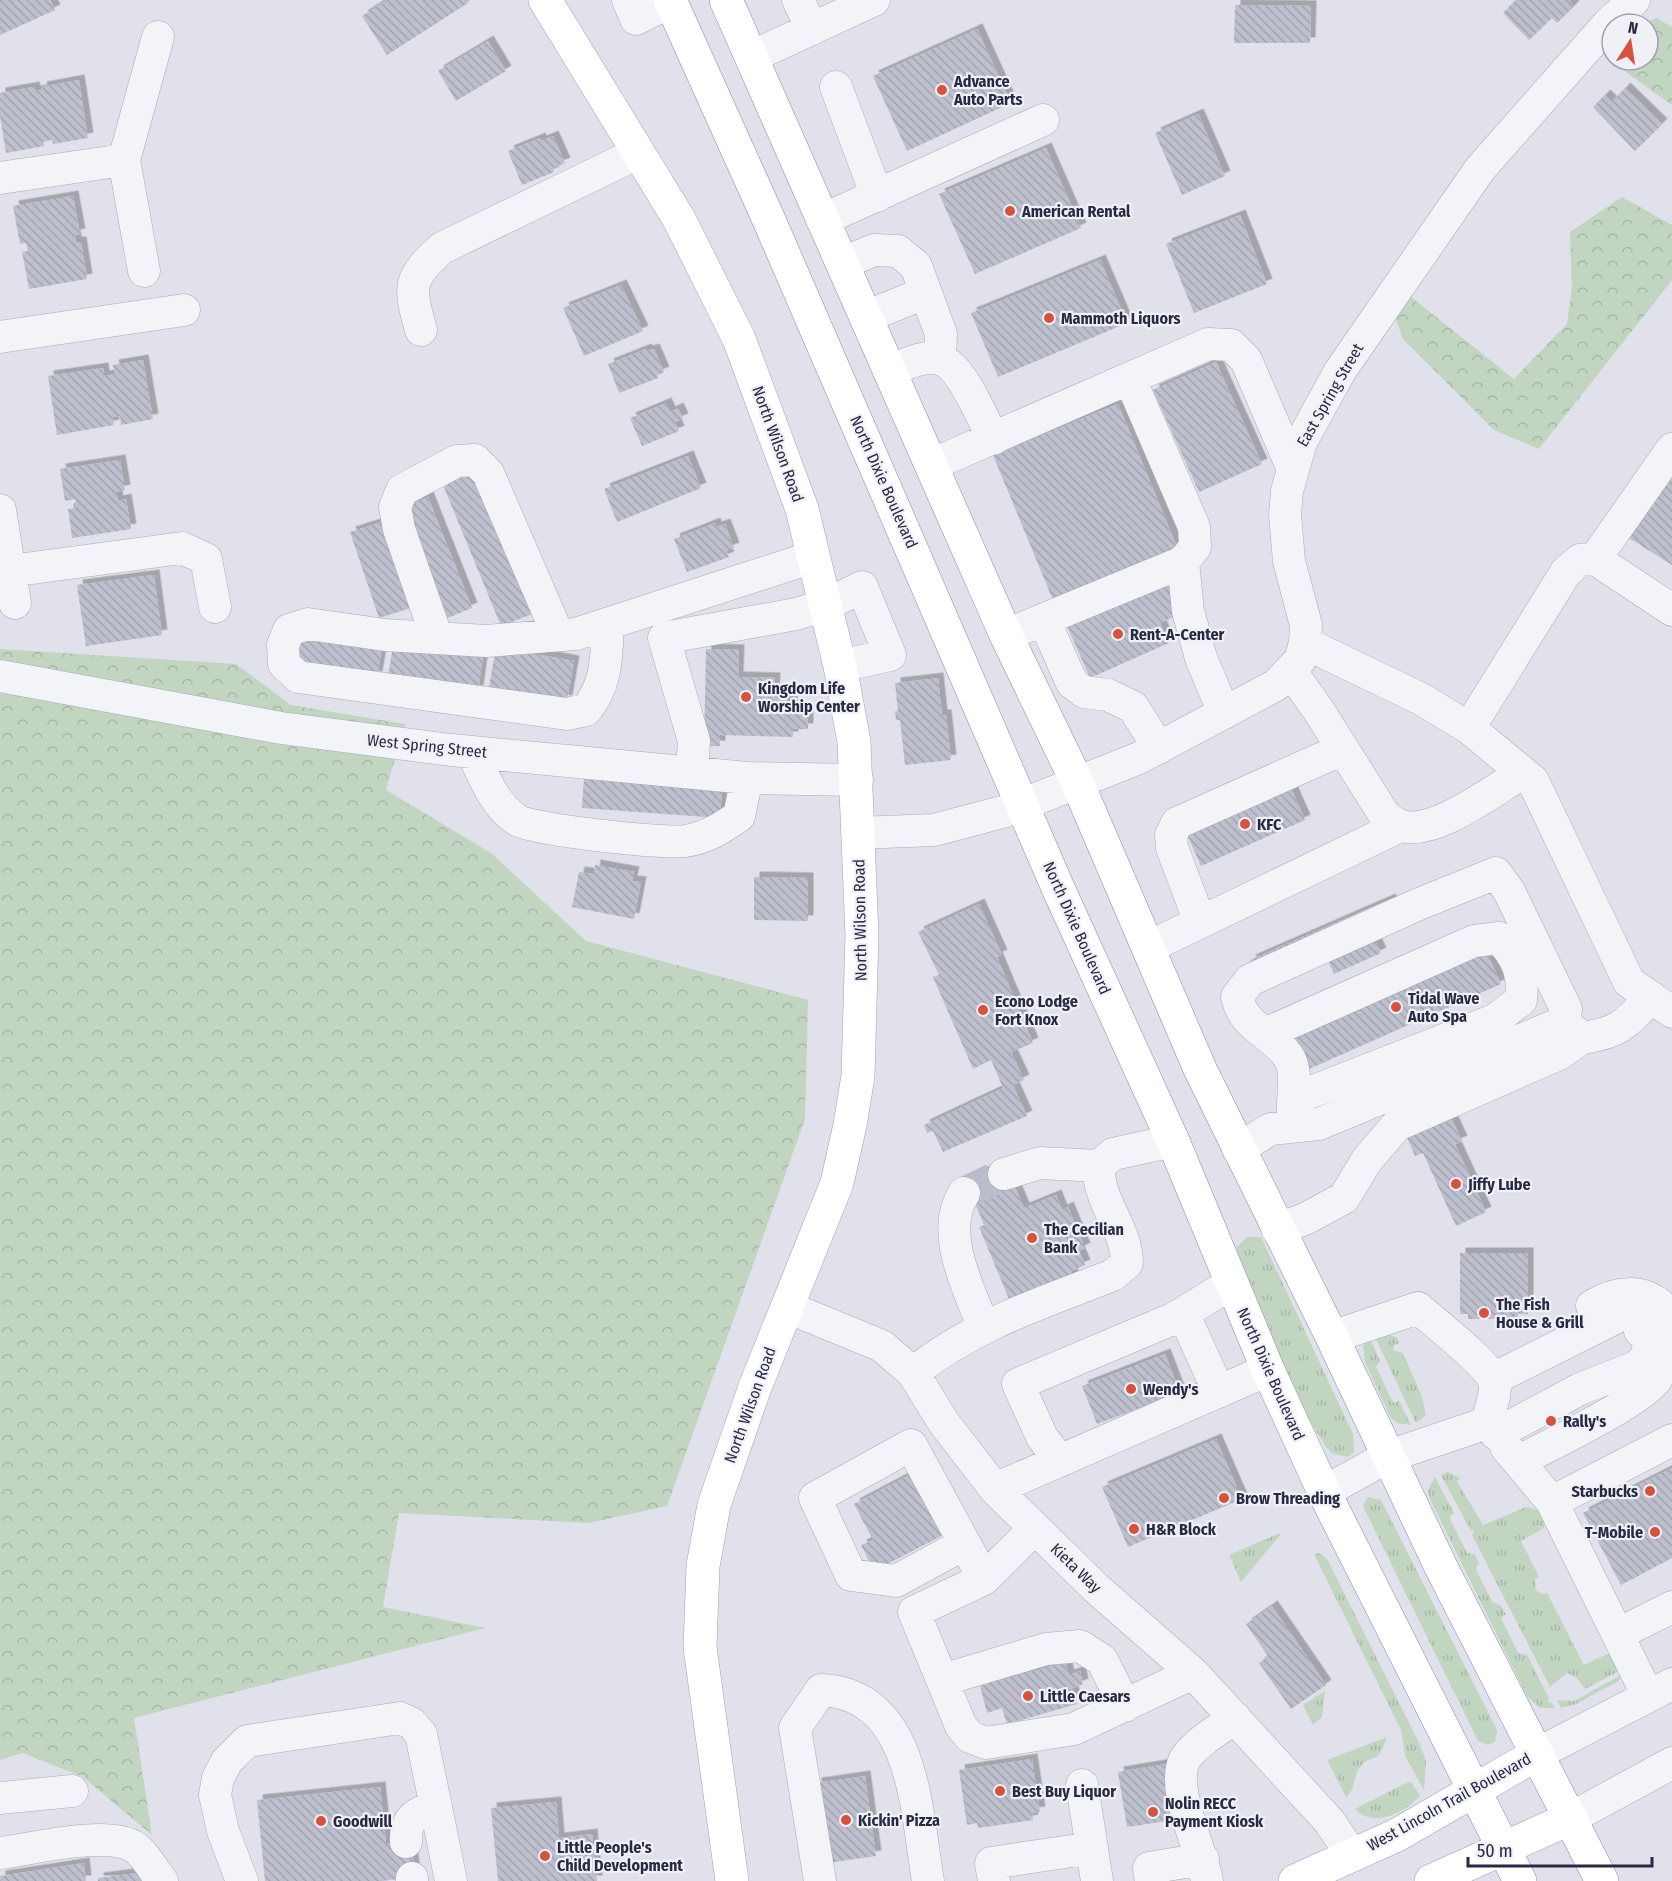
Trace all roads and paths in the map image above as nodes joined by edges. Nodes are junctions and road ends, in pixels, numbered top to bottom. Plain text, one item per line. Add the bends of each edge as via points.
1 (545, 0) edge
2 (628, 0) edge
3 (726, 0) edge
4 (798, 0) edge
5 (874, 0) edge
6 (1634, 0) edge
7 (670, 1) edge
8 (812, 29) junction
9 (158, 37) dead end
10 (751, 57) junction
11 (836, 87) dead end
12 (1043, 120) dead end
13 (638, 153) junction
14 (124, 160) junction
15 (0, 178) edge
16 (877, 196) junction
17 (822, 220) junction
18 (843, 263) junction
19 (144, 271) dead end
20 (926, 293) junction
21 (184, 310) dead end
22 (865, 317) junction
23 (421, 330) dead end
24 (0, 337) edge
25 (940, 359) junction
26 (889, 371) junction
27 (1130, 379) junction
28 (993, 439) junction
29 (1672, 449) edge
30 (931, 465) junction
31 (1292, 467) junction
32 (0, 510) edge
33 (813, 556) junction
34 (1595, 559) junction
35 (1184, 562) junction
36 (10, 571) junction
37 (15, 603) dead end
38 (826, 605) junction
39 (215, 608) dead end
40 (1672, 610) edge
41 (1044, 620) junction
42 (608, 624) junction
43 (558, 635) junction
44 (1006, 635) junction
45 (437, 638) junction
46 (1305, 643) junction
47 (840, 666) junction
48 (1290, 670) junction
49 (0, 676) edge
50 (1224, 713) junction
51 (1469, 728) junction
52 (1159, 748) junction
53 (1343, 749) junction
54 (472, 752) junction
55 (692, 771) junction
56 (1523, 773) junction
57 (747, 778) junction
58 (857, 780) junction
59 (1077, 782) junction
60 (1022, 803) junction
61 (1400, 826) junction
62 (858, 833) junction
63 (1200, 922) junction
64 (1149, 947) junction
65 (1662, 1005) edge
66 (1573, 1030) junction
67 (1267, 1033) junction
68 (1295, 1111) junction
69 (1173, 1141) junction
70 (1238, 1149) junction
71 (1099, 1166) junction
72 (1004, 1174) tunnel mouth
73 (964, 1193) tunnel mouth
74 (1277, 1229) junction
75 (1232, 1283) junction
76 (787, 1307) junction
77 (1183, 1313) junction
78 (1672, 1317) edge
79 (983, 1326) junction
80 (1332, 1337) junction
81 (1268, 1370) junction
82 (913, 1373) junction
83 (1491, 1380) junction
84 (1218, 1392) junction
85 (944, 1423) junction
86 (1491, 1428) junction
87 (1672, 1440) edge
88 (911, 1445) junction
89 (1389, 1456) junction
90 (1060, 1461) junction
91 (1519, 1461) junction
92 (995, 1490) junction
93 (1324, 1492) junction
94 (1551, 1502) junction
95 (1035, 1528) junction
96 (964, 1544) junction
97 (984, 1579) junction
98 (1672, 1607) edge
99 (1618, 1634) junction
100 (1193, 1673) junction
101 (942, 1680) junction
102 (1660, 1690) edge
103 (1125, 1706) junction
104 (1235, 1718) junction
105 (1537, 1754) junction
106 (1672, 1763) edge
107 (1082, 1785) dead end
108 (72, 1791) dead end
109 (1473, 1792) junction
110 (0, 1798) edge
111 (436, 1806) junction
112 (1570, 1818) junction
113 (406, 1842) dead end
114 (1092, 1848) junction
115 (1502, 1848) junction
116 (0, 1853) edge
117 (1352, 1855) junction
118 (1205, 1870) edge
119 (162, 1881) edge
120 (242, 1881) edge
121 (451, 1881) edge
122 (732, 1881) edge
123 (820, 1881) edge
124 (928, 1881) edge
125 (994, 1881) edge
126 (1097, 1881) edge
127 (1151, 1881) edge
128 (1295, 1881) edge
129 (1431, 1881) edge
130 (1520, 1881) edge
131 (1602, 1881) edge

1 - 13 main road, North Wilson Road
2 - 7 street via 636,19
3 - 10 main road
4 - 8 street
5 - 8 street
6 - 31 street, East Spring Street via 1608,24 1480,169 1341,371 1301,442
7 - 60 main road, North Dixie Boulevard
8 - 10 street
9 - 14 street
10 - 17 main road
11 - 16 street
12 - 16 street
13 - 23 street via 442,248 419,268 411,294
13 - 33 main road, North Wilson Road via 679,219 739,339 802,509
14 - 15 street
14 - 19 street
16 - 17 street
17 - 18 main road
18 - 20 street via 873,250 898,251 916,266
18 - 22 main road
20 - 22 street
20 - 25 street via 941,334
21 - 24 street
22 - 26 main road
25 - 26 street via 919,359
25 - 28 street via 957,372
26 - 30 main road
27 - 28 street
27 - 31 street via 1208,344 1231,345 1246,360
27 - 35 street via 1194,527 1195,547
28 - 30 street
29 - 34 street
30 - 44 main road
31 - 46 street, East Spring Street via 1286,538 1306,624
32 - 36 street
33 - 38 main road, North Wilson Road
33 - 42 street
34 - 40 street
34 - 51 street via 1580,560 1566,572
35 - 41 street
35 - 50 street via 1188,611
36 - 37 street
36 - 39 street via 182,548 206,559
38 - 47 main road, North Wilson Road
38 - 47 street via 862,586 890,656
38 - 55 street via 664,638 694,741
41 - 44 street
41 - 52 street via 1072,682 1084,692 1108,695 1133,707
42 - 43 street
42 - 45 street via 606,669 599,693 586,710 567,714 298,676 284,664 283,645 290,630 308,624
43 - 45 street via 486,641
43 - 45 street via 488,473 475,460 466,460 402,490 395,507
44 - 59 main road
46 - 48 street via 1300,660
46 - 51 street via 1421,699
47 - 58 main road, North Wilson Road
48 - 50 street via 1276,685
48 - 53 street
49 - 54 street, West Spring Street via 281,728
50 - 52 street
51 - 56 street
52 - 59 street
53 - 61 street via 1385,816
53 - 63 street via 1177,823 1171,835 1172,848
54 - 55 street, West Spring Street
54 - 57 street via 498,805 518,822 544,830 684,841 716,832 739,816
55 - 57 street, West Spring Street
56 - 61 street via 1437,823
56 - 65 street via 1533,781 1629,982
57 - 58 street, West Spring Street
58 - 62 main road, North Wilson Road
59 - 60 street
59 - 64 main road
60 - 62 street via 981,819 934,830
60 - 69 main road, North Dixie Boulevard
61 - 63 street
62 - 76 main road, North Wilson Road via 862,935 858,1076 837,1183
63 - 64 street
64 - 70 main road via 1171,1006
65 - 66 street via 1606,1035
66 - 67 street via 1509,891 1496,873 1250,980 1237,997 1241,1014
66 - 68 street via 1319,1124
66 - 74 street via 1559,1054 1397,1125 1367,1160 1344,1198
67 - 68 street via 1290,1058
67 - 68 street via 1474,941 1499,938 1511,951 1523,980 1521,1000 1495,1020
68 - 70 street
69 - 71 street via 1113,1154
69 - 75 main road, North Dixie Boulevard
70 - 74 main road
71 - 72 street via 1040,1163
71 - 79 street via 1098,1182 1127,1247 1126,1263 1113,1275
73 - 79 street via 955,1207 953,1226 961,1267
74 - 80 main road
75 - 77 street
75 - 81 main road, North Dixie Boulevard
76 - 82 street, Kieta Way via 882,1346
76 - 122 main road, North Wilson Road via 714,1505 703,1566 700,1647
77 - 84 street
77 - 90 street via 1018,1384 1042,1437
78 - 83 street via 1660,1302 1635,1293 1606,1298
79 - 82 street
80 - 83 street via 1418,1308
80 - 89 main road
81 - 84 street
81 - 93 main road, North Dixie Boulevard
82 - 85 street, Kieta Way
83 - 86 street
83 - 86 street via 1623,1327 1635,1327 1646,1335 1646,1359 1636,1367
83 - 91 street via 1623,1314 1652,1324 1663,1348 1657,1378 1646,1389 1594,1422
84 - 90 street
85 - 88 street
85 - 92 street, Kieta Way
86 - 89 street
86 - 91 street
87 - 94 street
88 - 96 street
88 - 96 street via 815,1498 851,1575 896,1581
89 - 93 street
89 - 105 main road
90 - 92 street
91 - 94 street
92 - 95 street, Kieta Way
93 - 109 main road, North Dixie Boulevard
94 - 99 street
95 - 97 street
95 - 100 street, Kieta Way via 1097,1589
96 - 97 street
97 - 101 street via 914,1612
98 - 99 street
99 - 102 street
100 - 103 street
100 - 104 street, Kieta Way
101 - 103 street via 1046,1649 1080,1646 1102,1660
101 - 103 street via 961,1726 970,1737 986,1743 1074,1729
102 - 105 street
104 - 117 street, Kieta Way via 1329,1821
104 - 118 street via 1200,1742 1179,1774
105 - 109 main road, West Lincoln Trail Boulevard
105 - 112 main road
106 - 112 street
107 - 114 street
108 - 110 street
109 - 115 main road, North Dixie Boulevard
109 - 117 main road, West Lincoln Trail Boulevard
111 - 113 street via 411,1819 405,1827
111 - 120 street via 421,1734 400,1718 247,1741 227,1761 215,1795 223,1831
111 - 121 street
112 - 115 main road
112 - 131 main road
114 - 125 street via 991,1863
114 - 126 street
115 - 129 main road
115 - 130 main road, North Dixie Boulevard
116 - 119 street via 96,1840 124,1842 137,1849
117 - 128 main road, West Lincoln Trail Boulevard
118 - 127 street via 1149,1868
123 - 124 street via 795,1728 821,1690 840,1691 868,1705 894,1731 908,1766

